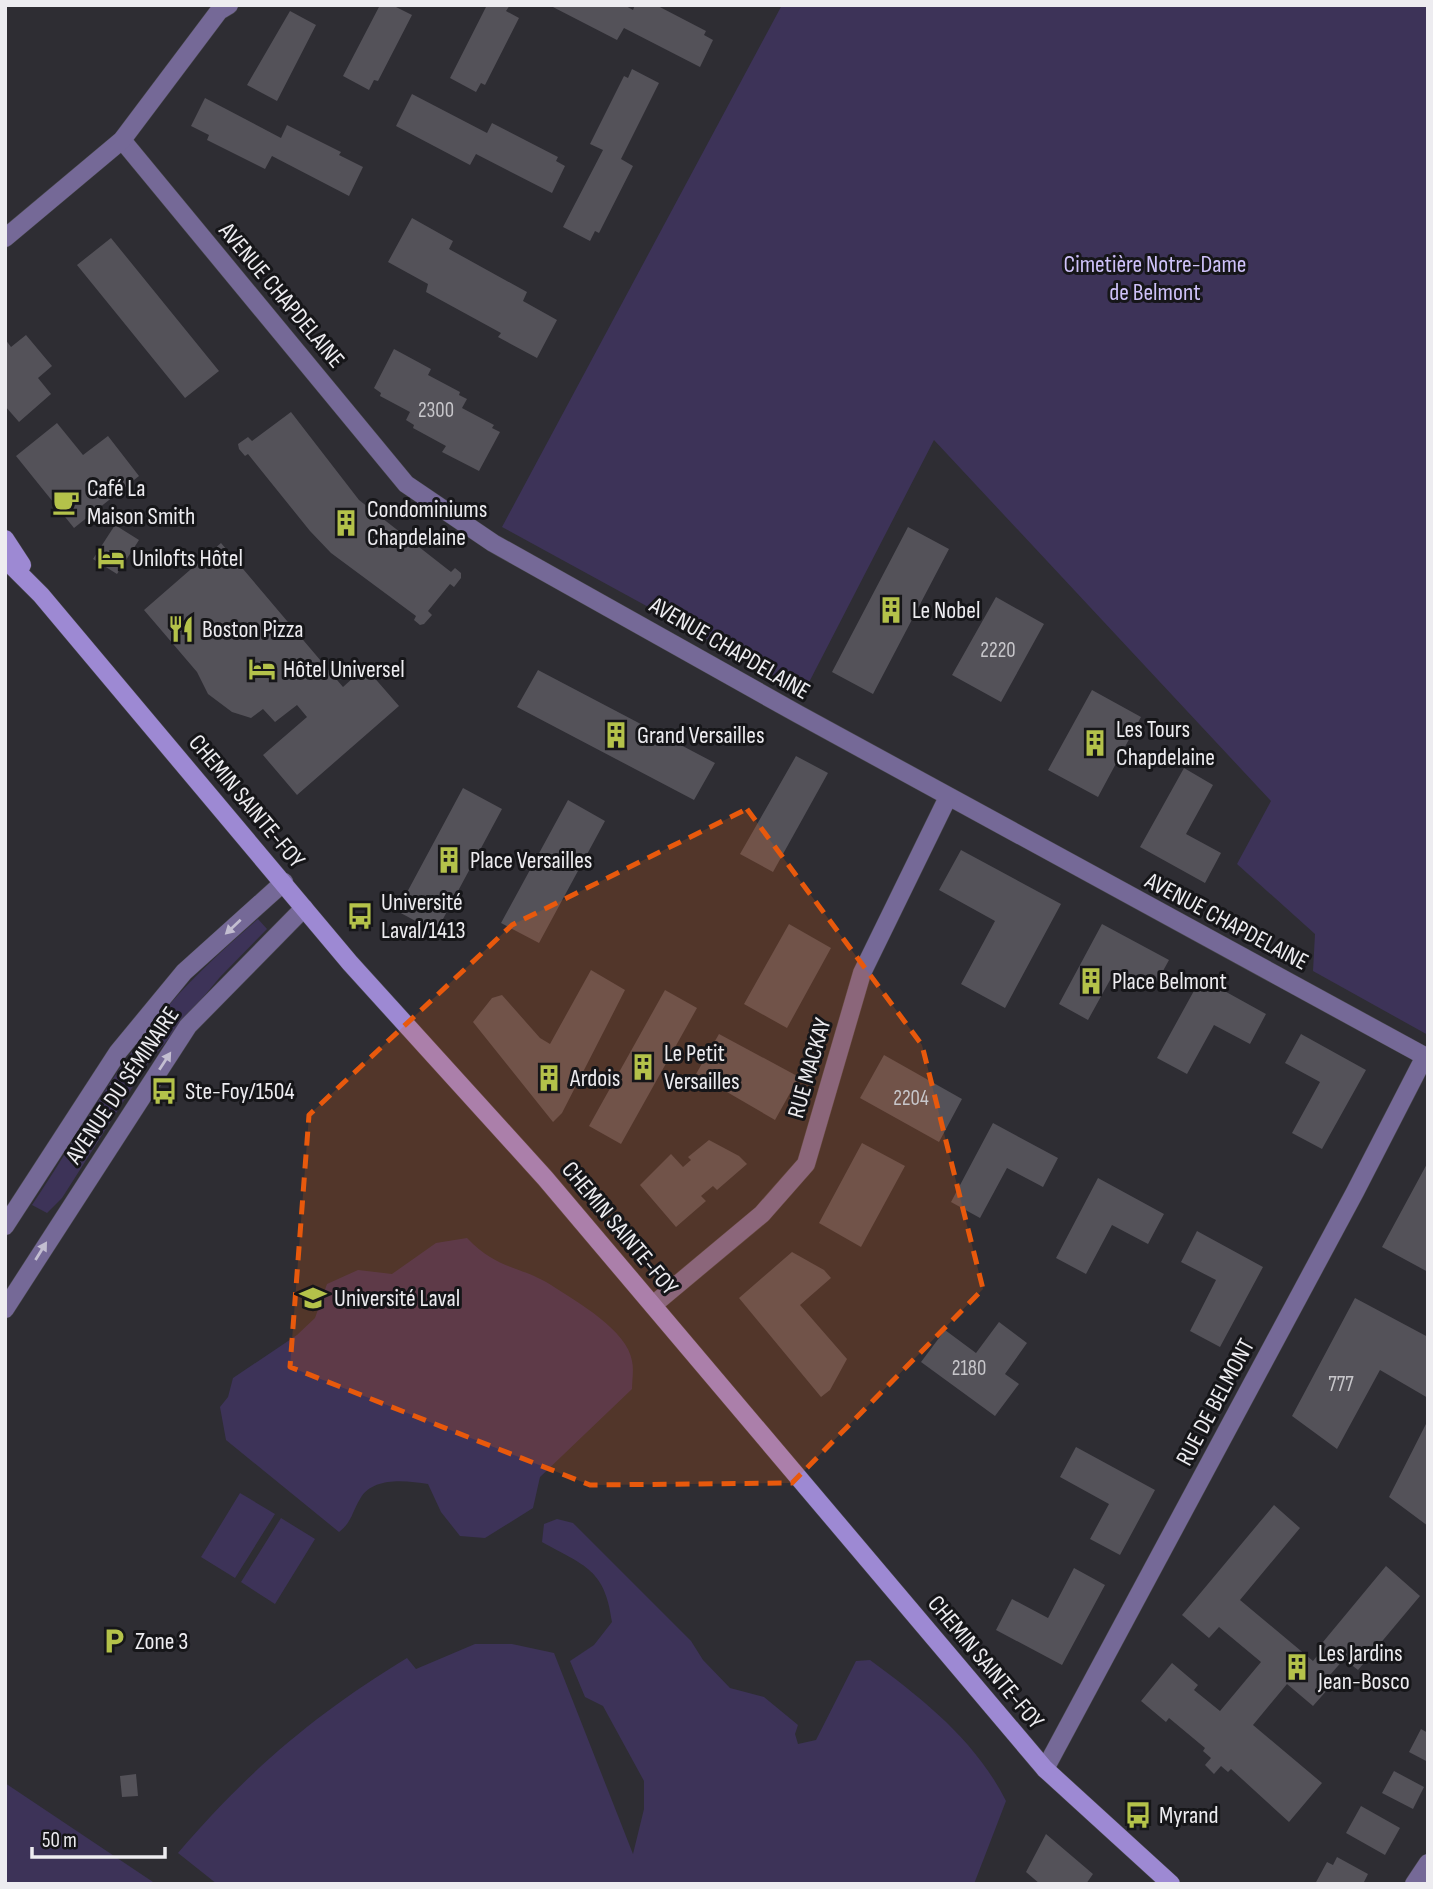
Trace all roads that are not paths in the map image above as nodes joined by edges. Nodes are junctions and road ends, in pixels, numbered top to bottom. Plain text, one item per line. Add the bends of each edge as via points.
1 (221, 7) edge
2 (122, 140) junction
3 (5, 238) edge
4 (5, 539) edge
5 (5, 559) edge
6 (41, 595) junction
7 (948, 797) junction
8 (284, 882) junction
9 (304, 908) junction
10 (1426, 1057) edge
11 (5, 1226) edge
12 (653, 1305) junction
13 (5, 1309) edge
14 (1045, 1769) junction
15 (1428, 1863) edge
16 (1160, 1880) edge
17 (1415, 1884) edge

1 - 2 street
2 - 3 street
2 - 7 street, AVENUE CHAPDELAINE via 406,484 493,543
4 - 6 main road, CHEMIN SAINTE-FOY
5 - 6 main road, CHEMIN SAINTE-FOY
6 - 8 main road, CHEMIN SAINTE-FOY
7 - 10 street, AVENUE CHAPDELAINE
7 - 12 street, RUE MACKAY via 862,974 806,1164 762,1214
8 - 9 main road, CHEMIN SAINTE-FOY
8 -> 11 street, AVENUE DU SÉMINAIRE via 184,972 118,1052
9 - 12 main road, CHEMIN SAINTE-FOY
13 -> 9 street, AVENUE DU SÉMINAIRE via 188,1026
10 - 14 street, RUE DE BELMONT
12 - 14 main road, CHEMIN SAINTE-FOY
14 - 16 main road, CHEMIN SAINTE-FOY
15 - 17 street

